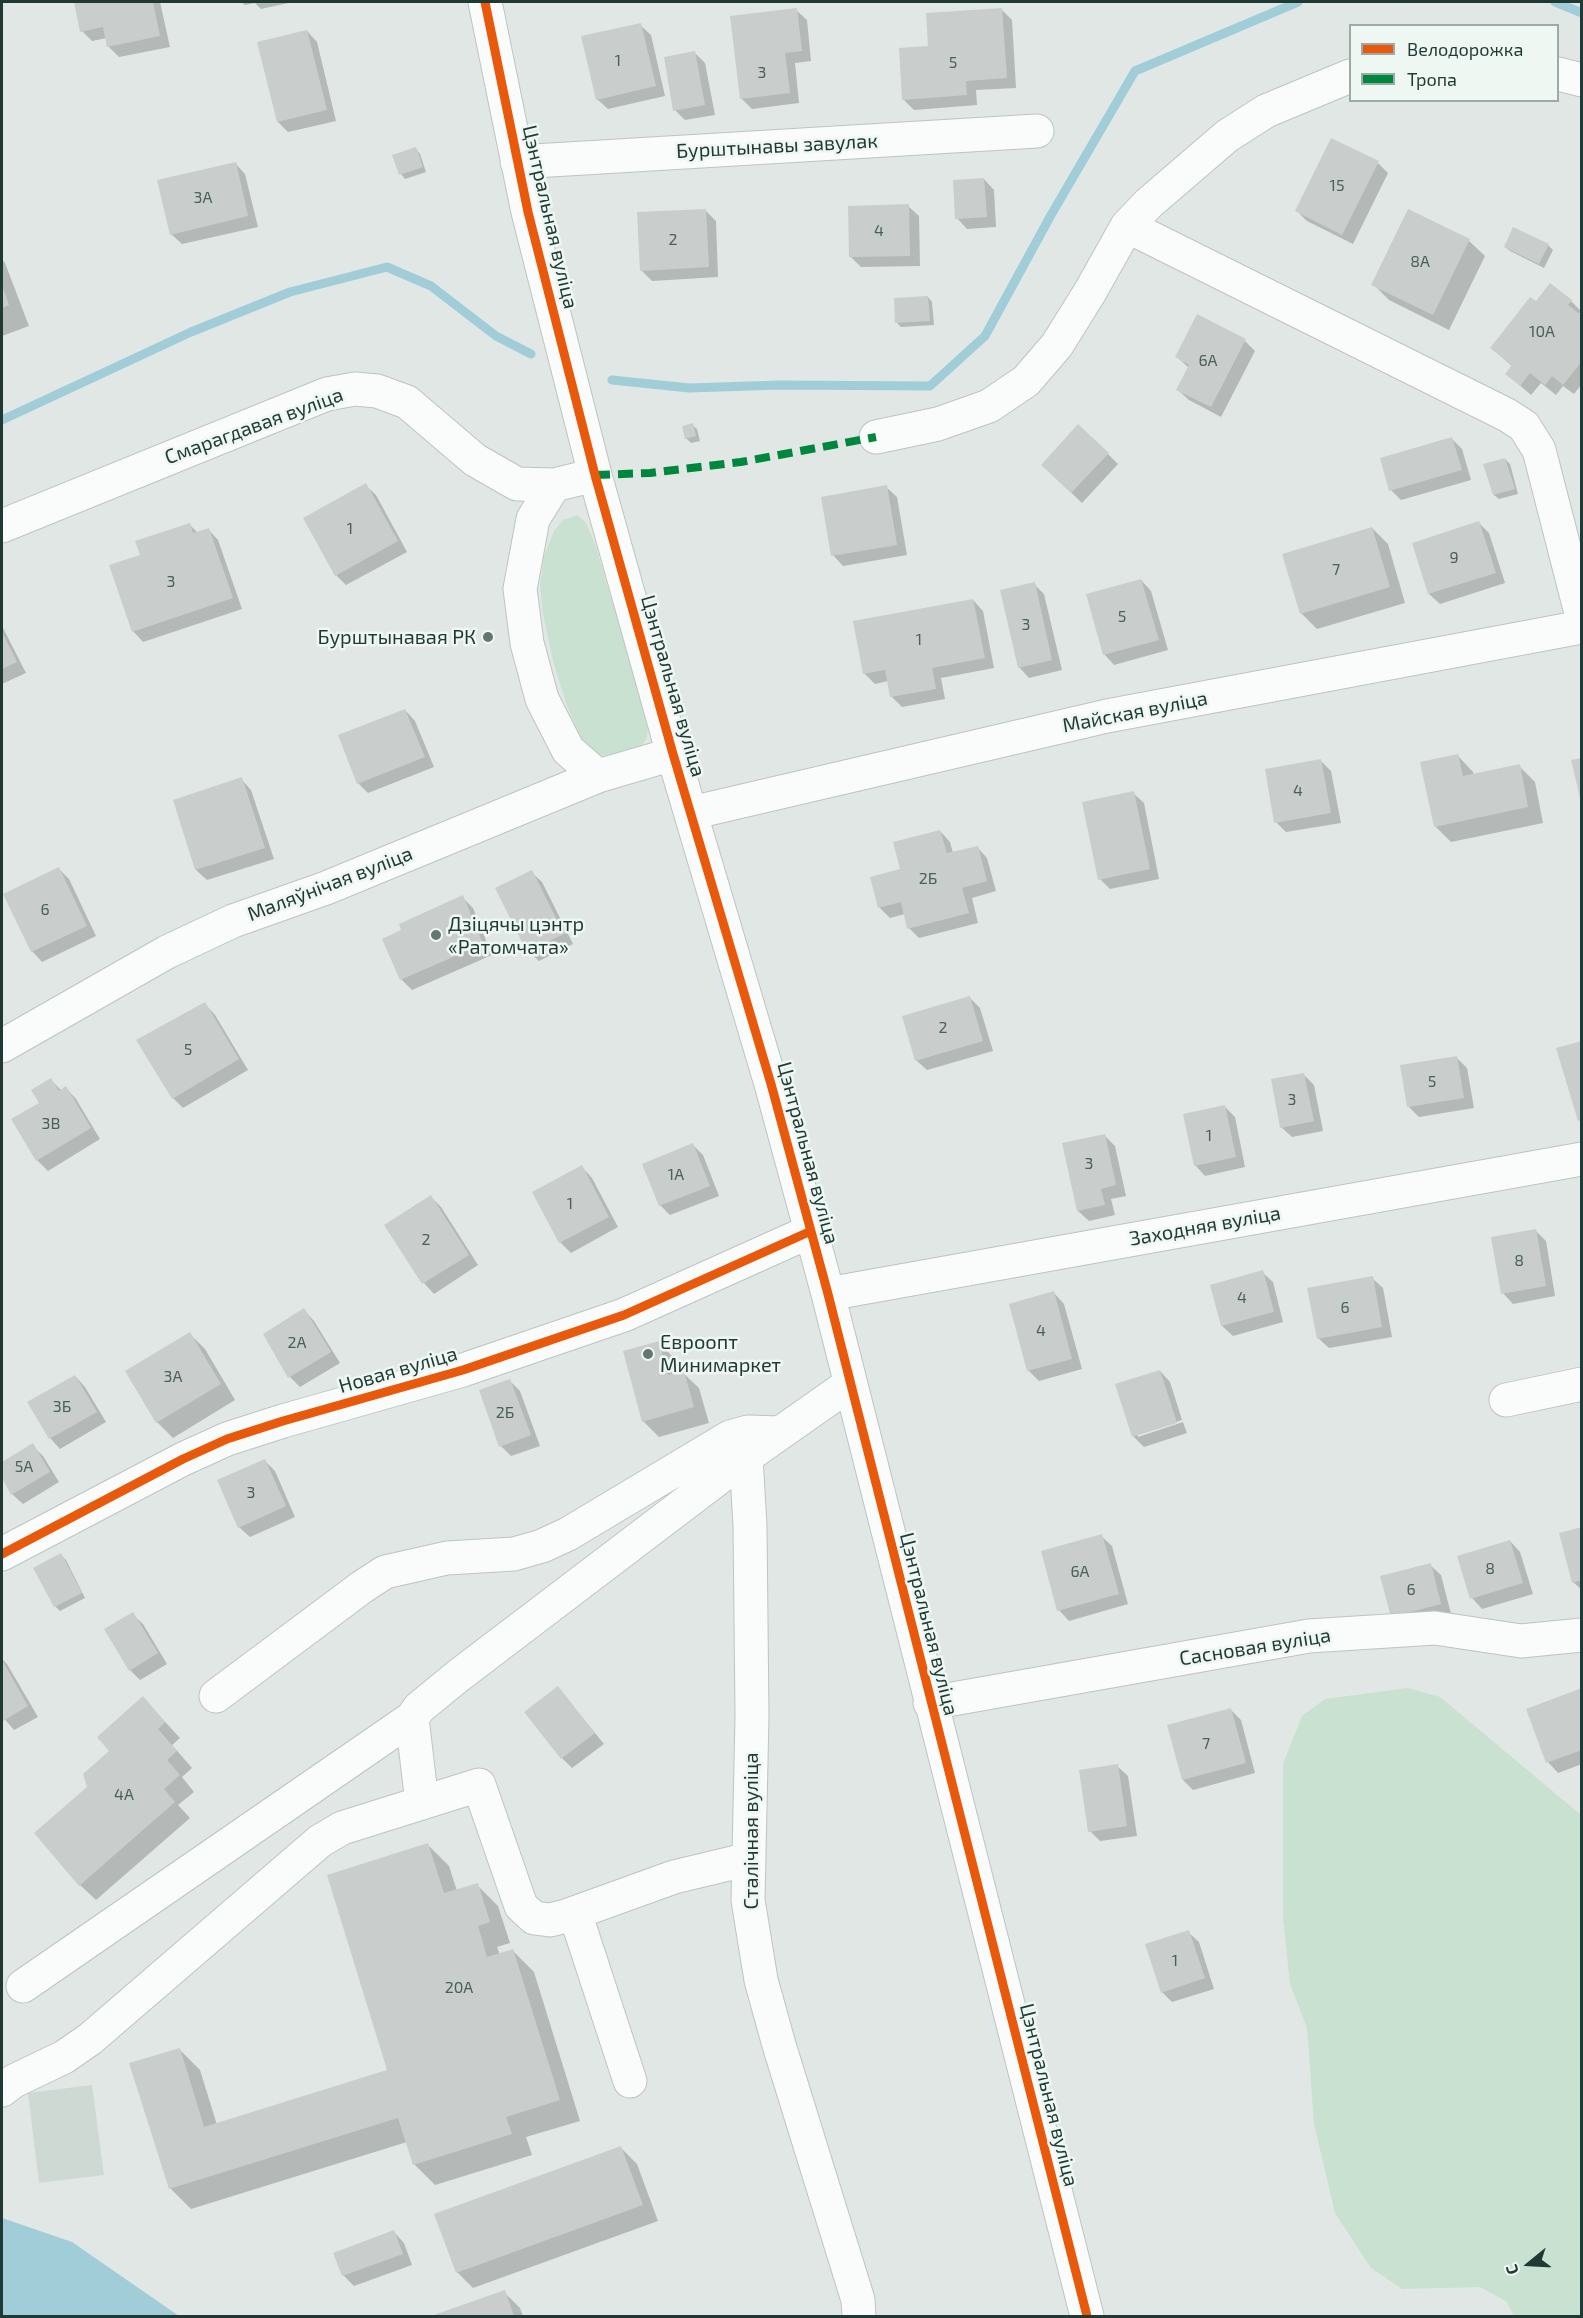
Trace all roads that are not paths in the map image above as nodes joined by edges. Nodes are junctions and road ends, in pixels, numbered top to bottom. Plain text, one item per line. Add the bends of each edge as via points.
1 (484, 2) edge
2 (1559, 74) edge
3 (1349, 76) edge
4 (1581, 80) edge
5 (1037, 131) dead end
6 (517, 162) junction
7 (1127, 226) junction
8 (876, 437) dead end
9 (595, 475) junction
10 (554, 485) junction
11 (2, 526) edge
12 (1581, 617) edge
13 (1581, 627) edge
14 (673, 754) junction
15 (598, 776) junction
16 (691, 813) junction
17 (2, 1046) edge
18 (1581, 1159) edge
19 (811, 1231) junction
20 (828, 1294) junction
21 (850, 1384) junction
22 (1581, 1384) edge
23 (1506, 1400) dead end
24 (780, 1433) junction
25 (746, 1456) junction
26 (2, 1554) edge
27 (1581, 1635) edge
28 (216, 1696) dead end
29 (930, 1703) junction
30 (412, 1719) junction
31 (422, 1803) junction
32 (749, 1860) junction
33 (575, 1913) junction
34 (23, 1986) dead end
35 (630, 2081) dead end
36 (2, 2090) edge
37 (859, 2316) edge
38 (1087, 2316) edge

1 - 6 street, Цэнтральная вуліца
2 - 4 street
3 - 7 street via 1266,111 1227,136
5 - 6 street, Бурштынавы завулак
6 - 9 street, Цэнтральная вуліца
7 - 8 street via 1057,345 1026,381 989,406 938,424
7 - 12 street via 1524,426 1539,450
9 - 10 street, Смарагдавая вуліца
9 - 14 street, Цэнтральная вуліца
10 - 11 street, Смарагдавая вуліца via 517,484 475,460 407,402 377,391 355,389 327,394
10 - 15 street via 533,519 520,589 527,643 542,699 568,750
13 - 16 street, Майская вуліца via 1107,716
14 - 15 street, Маляўнічая вуліца
14 - 16 street, Цэнтральная вуліца
15 - 17 street, Маляўнічая вуліца via 337,884 224,926 167,952
16 - 19 street, Цэнтральная вуліца
18 - 20 street, Заходняя вуліца
19 - 20 street, Цэнтральная вуліца
19 - 26 street, Новая вуліца via 624,1315 463,1370 227,1439
20 - 21 street, Цэнтральная вуліца
21 - 24 street
21 - 29 street, Цэнтральная вуліца
22 - 23 street
24 - 25 street
24 - 28 street via 748,1432 730,1437 542,1546 514,1554 447,1558 385,1572
25 - 30 street via 458,1676 419,1708
25 - 32 street, Сталічная вуліца via 752,1716
27 - 29 street, Сасновая вуліца via 1521,1641 1435,1628 1309,1636
29 - 38 street, Цэнтральная вуліца
30 - 31 street
30 - 34 street
31 - 33 street via 479,1785 521,1906 534,1918 550,1920
31 - 36 street via 342,1828 320,1841 90,2039
32 - 33 street via 674,1877
32 - 37 street, Сталічная вуліца via 748,1900 761,1980 858,2300
33 - 35 street

